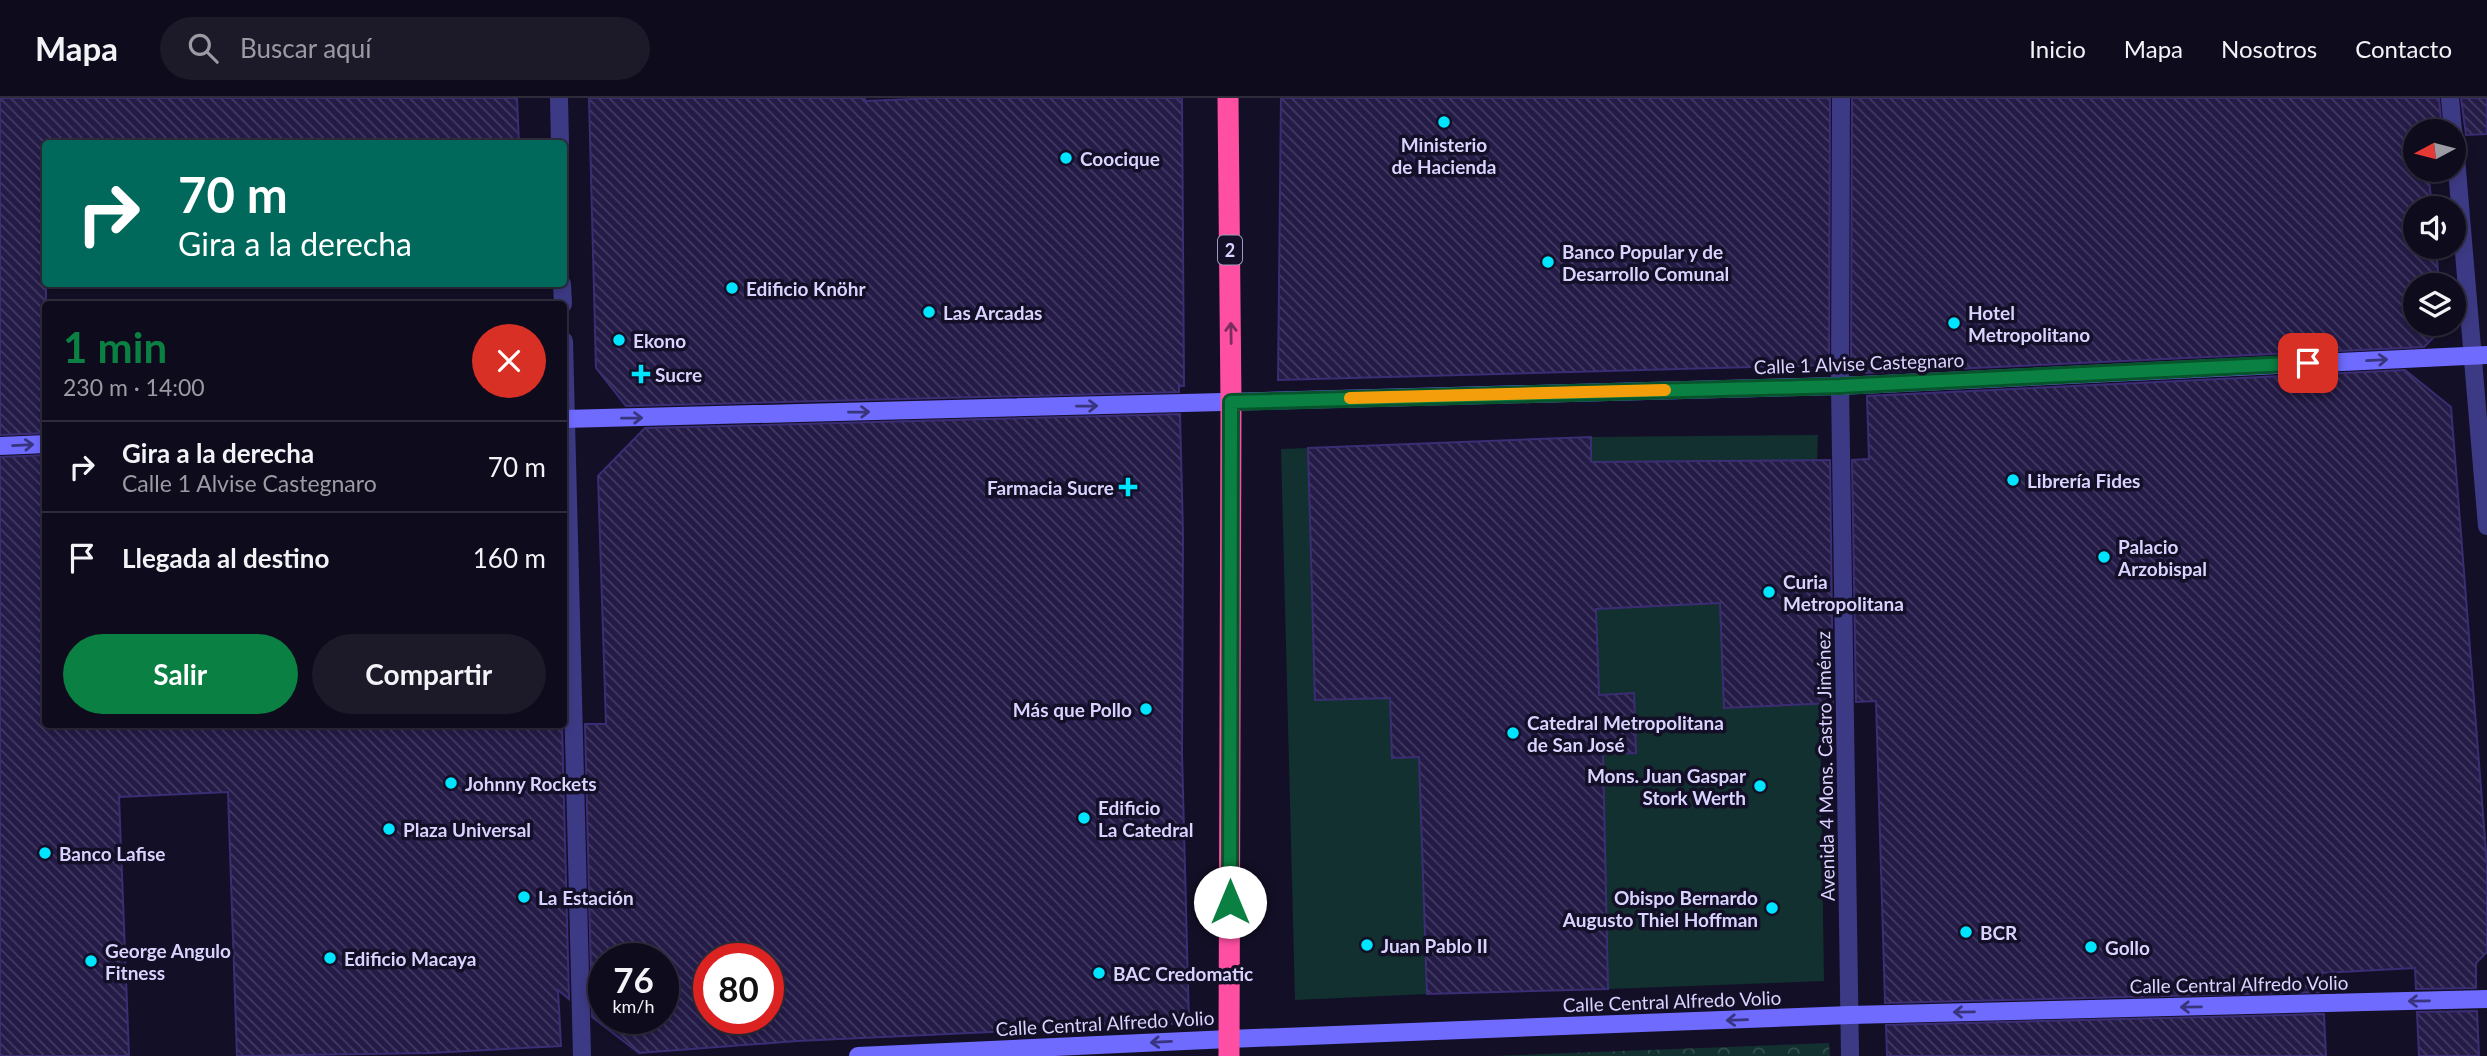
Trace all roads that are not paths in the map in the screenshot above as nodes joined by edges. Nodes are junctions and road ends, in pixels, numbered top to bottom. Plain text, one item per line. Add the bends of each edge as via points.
1 (559, 98) edge
2 (1228, 98) edge
3 (1841, 98) edge
4 (2450, 98) edge
5 (2452, 119) edge
6 (559, 140) edge
7 (2459, 182) edge
8 (2480, 355) edge
9 (1840, 386) junction
10 (1231, 402) junction
11 (567, 419) edge
12 (42, 444) edge
13 (0, 446) edge
14 (567, 525) edge
15 (2487, 526) edge
16 (2487, 999) edge
17 (1850, 1015) junction
18 (1229, 1047) edge
19 (582, 1056) edge
20 (858, 1056) edge
21 (1850, 1056) edge

1 - 6 street
10 -> 2 highway, 2
3 - 9 street, Avenida 4 Mons. Castro Jiménez
4 - 5 street
7 - 8 street
9 -> 8 street, Calle 1 Alvise Castegnaro
8 - 15 street
9 - 10 street, Calle 1 Alvise Castegnaro
9 - 17 street, Avenida 4 Mons. Castro Jiménez
11 -> 10 street, Calle 1 Alvise Castegnaro
10 - 18 highway, 2
13 -> 12 street
14 - 19 street
16 -> 17 street, Calle Central Alfredo Volio
17 -> 18 street, Calle Central Alfredo Volio
17 - 21 street, Avenida 4 Mons. Castro Jiménez
18 -> 20 street, Calle Central Alfredo Volio

